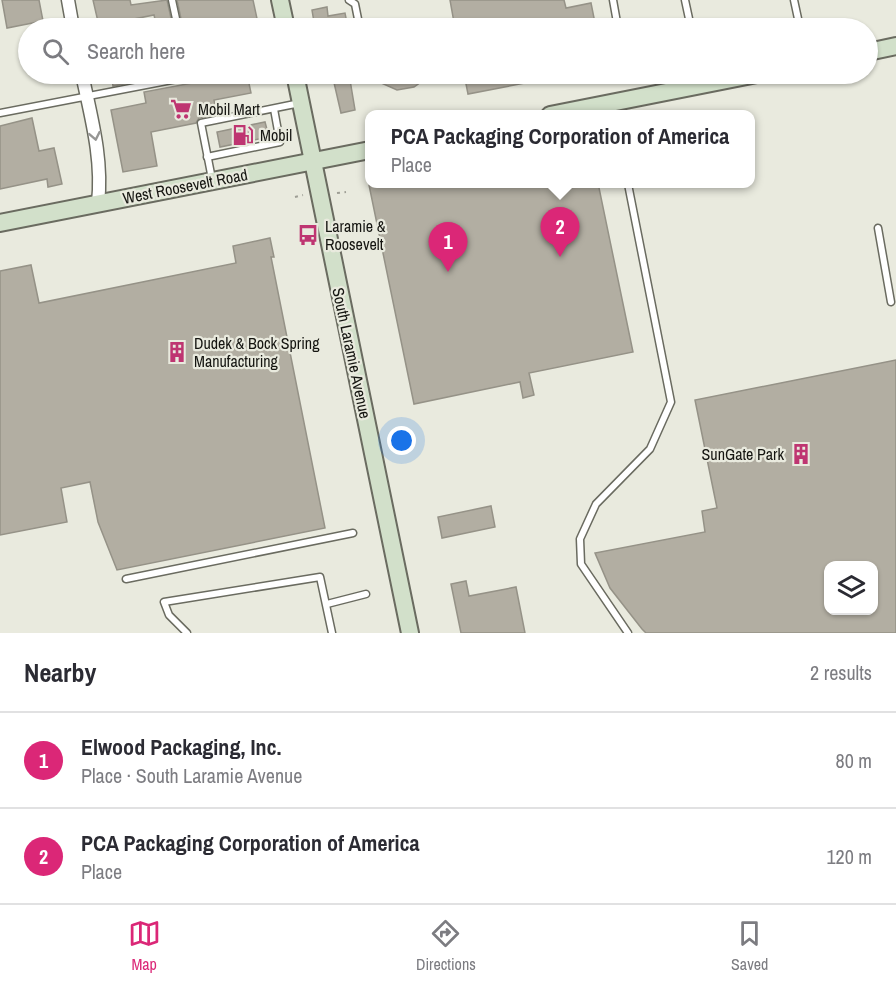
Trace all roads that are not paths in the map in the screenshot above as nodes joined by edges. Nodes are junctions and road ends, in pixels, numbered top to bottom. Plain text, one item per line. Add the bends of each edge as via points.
1 (68, 0) edge
2 (172, 0) edge
3 (280, 0) edge
4 (349, 0) edge
5 (613, 0) edge
6 (686, 0) edge
7 (794, 0) edge
8 (71, 18) edge
9 (176, 18) edge
10 (284, 18) edge
11 (358, 18) edge
12 (616, 18) edge
13 (689, 18) edge
14 (798, 18) edge
15 (896, 46) edge
16 (878, 50) edge
17 (84, 84) edge
18 (145, 84) edge
19 (297, 84) edge
20 (686, 84) edge
21 (87, 96) junction
22 (300, 103) junction
23 (612, 108) edge
24 (274, 109) junction
25 (591, 110) edge
26 (0, 113) edge
27 (365, 151) edge
28 (207, 157) junction
29 (312, 162) junction
30 (212, 181) junction
31 (629, 188) edge
32 (98, 203) junction
33 (0, 223) edge
34 (878, 228) dead end
35 (891, 302) dead end
36 (353, 533) dead end
37 (126, 579) dead end
38 (366, 594) dead end
39 (327, 604) junction
40 (187, 633) edge
41 (332, 633) edge
42 (411, 633) edge
43 (628, 633) edge

1 - 8 street
2 - 9 lane
3 - 10 main road
4 - 11 lane via 355,4
5 - 12 lane
6 - 13 lane
7 - 14 lane
15 - 16 main road
17 - 21 street
18 - 21 lane
19 - 22 main road, South Laramie Avenue
20 - 23 main road
21 - 26 lane
21 -> 32 street via 99,158
22 - 24 lane
22 - 29 main road, South Laramie Avenue
23 - 25 main road
24 - 28 lane via 280,142
24 - 28 lane via 201,123
27 - 29 main road, West Roosevelt Road
28 - 30 lane
29 - 30 main road, West Roosevelt Road
29 - 42 main road, South Laramie Avenue
30 - 32 main road, West Roosevelt Road
31 - 43 lane via 671,402 650,449 596,504 580,539 581,564
32 - 33 main road, West Roosevelt Road
34 - 35 lane
36 - 37 lane
38 - 39 lane
39 - 40 lane via 320,577 164,602 169,615
39 - 41 lane

